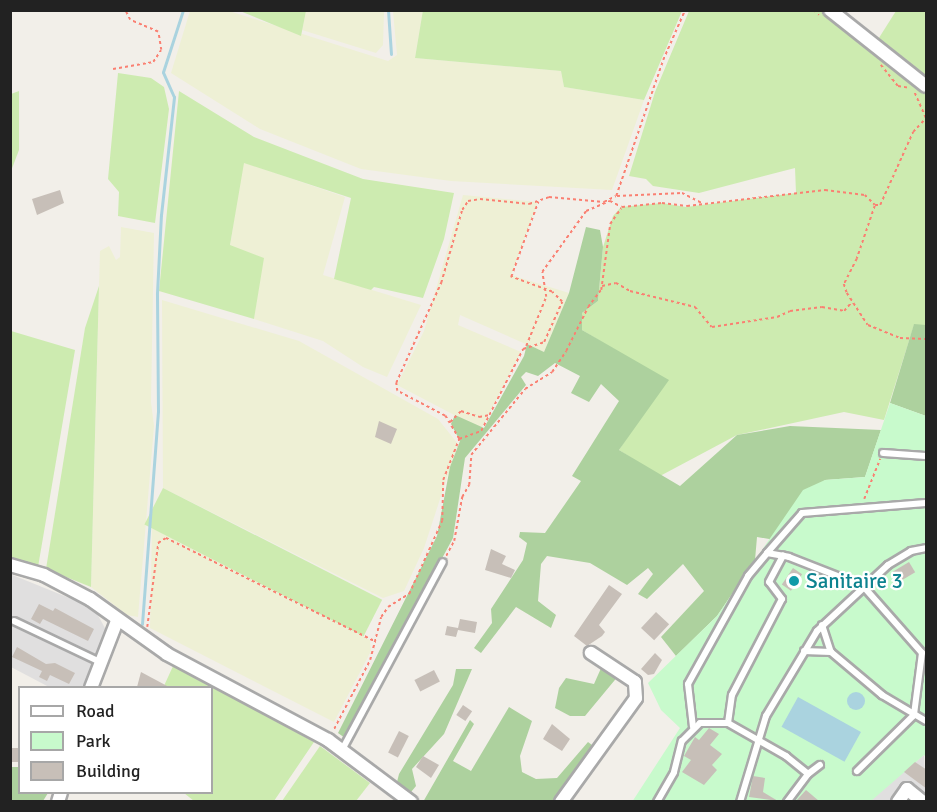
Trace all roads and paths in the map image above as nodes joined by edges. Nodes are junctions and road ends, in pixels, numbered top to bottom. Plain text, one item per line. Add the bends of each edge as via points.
1 (125, 10) edge
2 (685, 10) edge
3 (814, 10) edge
4 (826, 14) edge
5 (876, 60) dead end
6 (113, 69) dead end
7 (927, 86) edge
8 (926, 118) edge
9 (616, 196) junction
10 (537, 201) junction
11 (610, 201) junction
12 (702, 204) junction
13 (875, 205) junction
14 (622, 207) junction
15 (602, 286) junction
16 (545, 290) junction
17 (851, 303) junction
18 (927, 339) edge
19 (526, 346) junction
20 (490, 415) junction
21 (450, 422) junction
22 (459, 439) junction
23 (883, 453) joint
24 (927, 456) edge
25 (927, 503) edge
26 (863, 507) junction
27 (927, 548) edge
28 (767, 553) junction
29 (783, 556) junction
30 (443, 562) joint
31 (10, 566) edge
32 (863, 586) junction
33 (14, 621) dead end
34 (117, 621) junction
35 (822, 625) junction
36 (144, 639) junction
37 (375, 641) junction
38 (804, 651) junction
39 (831, 652) junction
40 (591, 654) dead end
41 (100, 662) junction
42 (91, 686) edge
43 (914, 715) junction
44 (927, 720) edge
45 (728, 723) junction
46 (693, 728) junction
47 (756, 740) junction
48 (328, 741) junction
49 (342, 750) junction
50 (820, 765) dead end
51 (857, 771) dead end
52 (808, 774) junction
53 (411, 801) edge
54 (561, 801) edge
55 (657, 801) edge
56 (740, 801) edge
57 (787, 801) edge
58 (898, 801) edge
59 (924, 801) edge

1 - 6 path via 130,20 158,32 161,50 153,62
2 - 9 path via 663,60
3 - 4 path
4 - 7 street
5 - 8 path via 898,86 913,88
8 - 13 path via 913,132 885,200
9 - 11 path
9 - 12 path via 682,193
10 - 11 path via 549,197
10 - 16 path via 511,277
10 - 21 path via 468,201 441,283 396,388 435,409
11 - 14 path
11 - 16 path via 586,211 566,234 542,272
12 - 13 path via 825,190 866,195
12 - 14 path
13 - 17 path via 844,284
14 - 15 path via 610,224
15 - 17 path via 616,283 630,291 695,307 712,327 777,317 790,311 822,307 844,310
15 - 30 path via 552,372 525,389 471,455 469,485 462,496 454,541
16 - 19 path
16 - 19 path via 558,295 562,302 544,342
17 - 18 path via 868,325 883,333
19 - 20 path
20 - 21 path via 479,417 461,411
20 - 22 path via 481,431
21 - 22 path
22 - 37 path via 443,480 442,521 433,546 409,594 388,607 381,617
23 - 24 lane
23 - 26 path via 867,486
25 - 26 lane
26 - 28 lane via 802,513
27 - 32 lane via 911,551 888,564
28 - 29 lane
28 - 46 lane via 748,576 688,684
29 - 32 lane
29 - 45 lane via 769,582 782,599 732,695
30 - 49 lane
31 - 34 street via 44,575 78,592
32 - 35 lane
32 - 43 lane via 919,646 921,666
33 - 41 lane
34 - 36 street
34 - 41 street
35 - 38 lane
35 - 39 lane
36 - 37 path via 158,543 165,538
36 - 48 street
37 - 48 path via 370,660
38 - 39 lane
38 - 47 lane
39 - 43 lane via 882,695
40 - 54 street via 635,682 636,698
41 - 42 street
43 - 44 lane
43 - 51 lane
45 - 46 lane via 714,720
45 - 47 lane
46 - 55 lane via 682,741 674,772
47 - 52 lane
47 - 56 lane
48 - 49 street
49 - 53 street
50 - 52 lane
52 - 57 lane
58 - 59 street via 907,789

